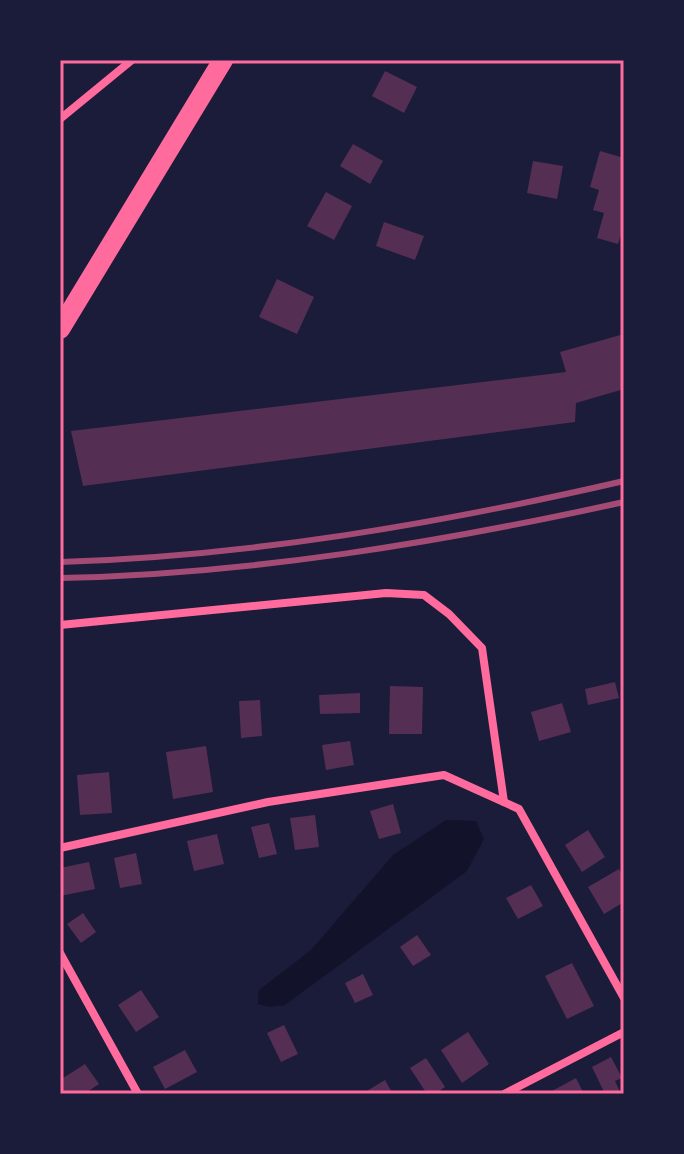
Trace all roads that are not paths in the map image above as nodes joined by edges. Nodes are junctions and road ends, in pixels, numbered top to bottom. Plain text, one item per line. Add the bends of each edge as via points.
1 (132, 60) edge
2 (223, 60) edge
3 (60, 119) edge
4 (60, 329) edge
5 (60, 625) edge
6 (504, 802) junction
7 (60, 848) edge
8 (60, 953) edge
9 (624, 998) edge
10 (624, 1032) edge
11 (138, 1094) edge
12 (504, 1094) edge

1 - 3 street
2 - 4 main road
5 - 6 street via 386,593 424,595 482,648
6 - 7 street via 444,775 268,802
6 - 9 street via 519,809
8 - 11 street
10 - 12 street

